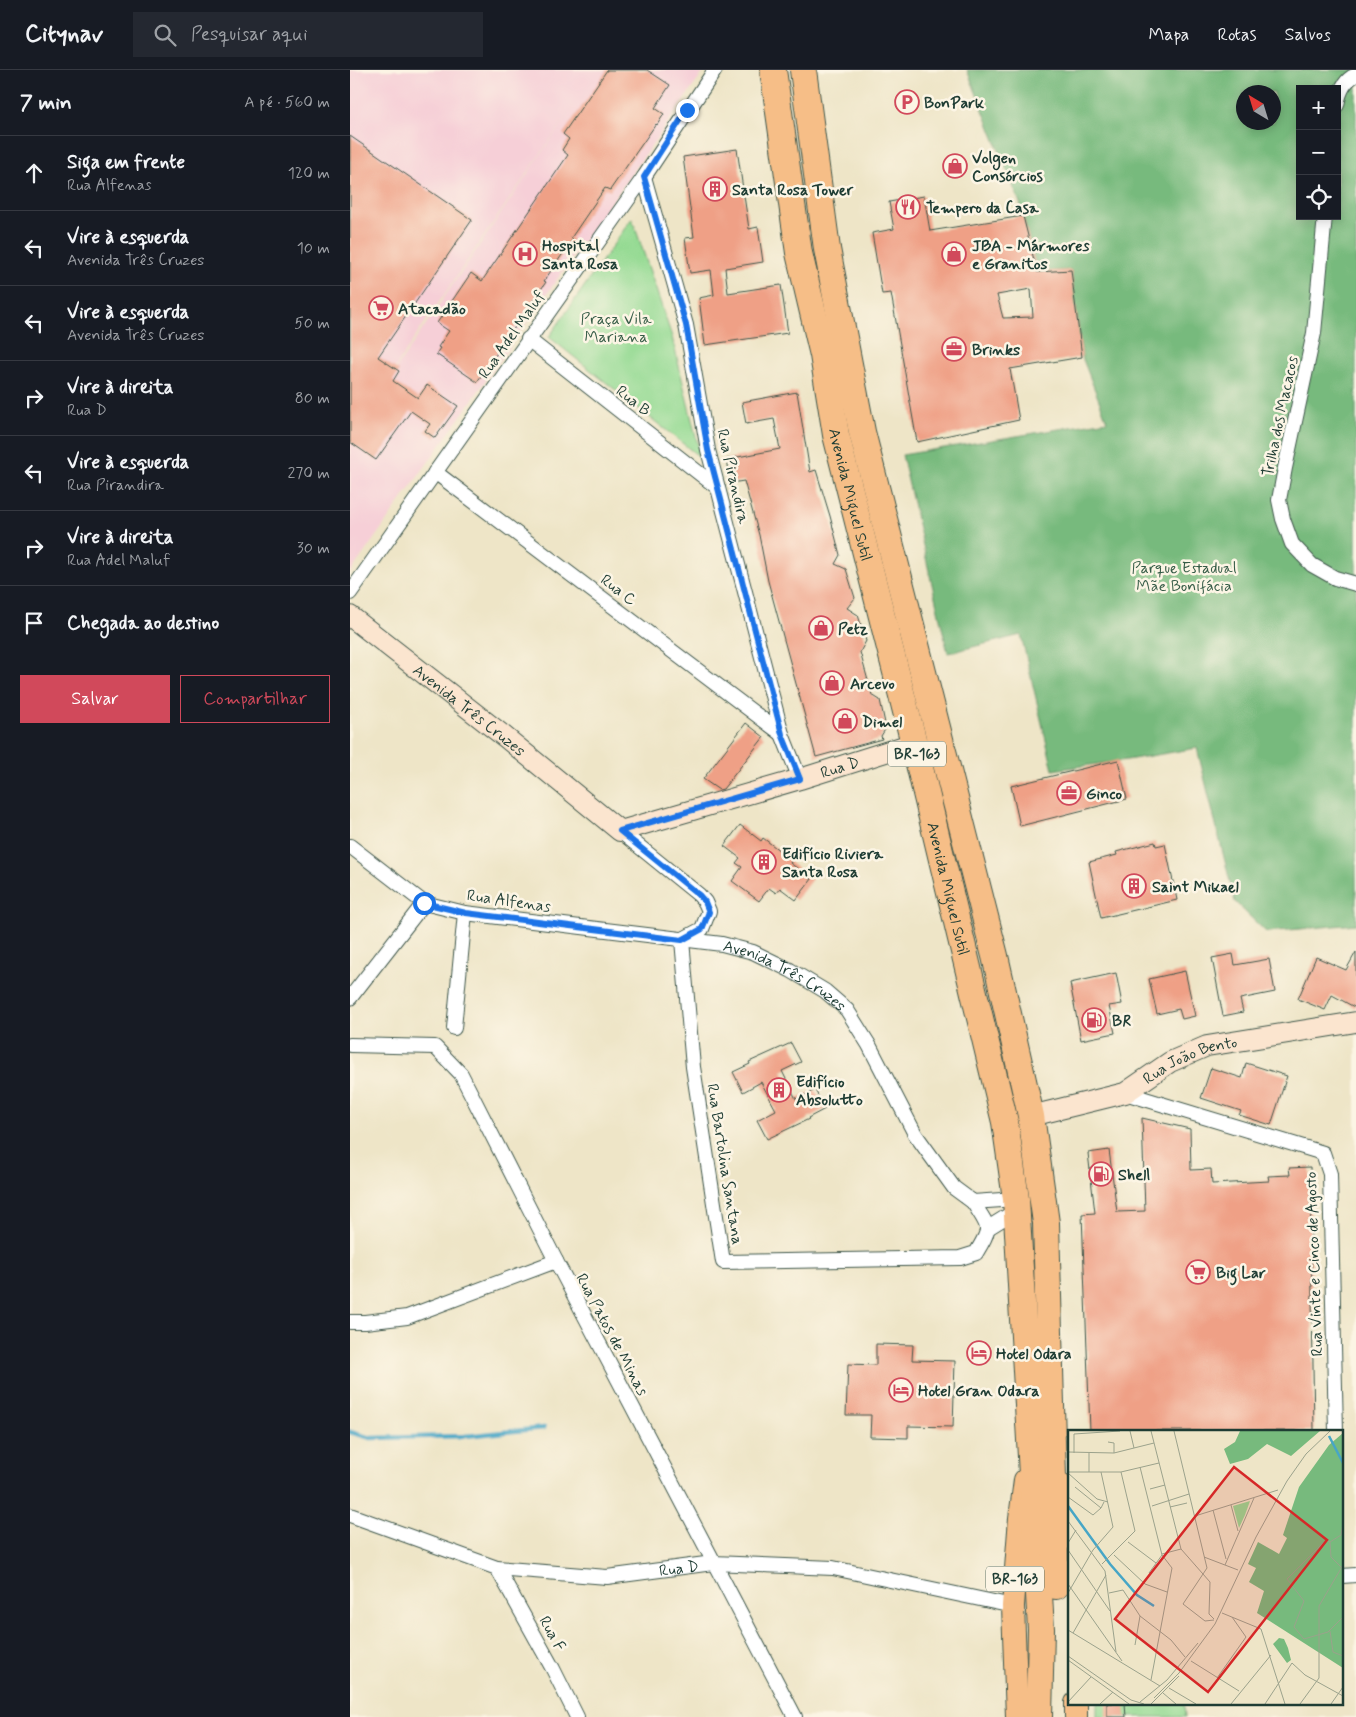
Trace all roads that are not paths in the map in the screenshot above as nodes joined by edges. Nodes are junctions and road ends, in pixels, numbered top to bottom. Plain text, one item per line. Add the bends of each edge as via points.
1 (715, 70) edge
2 (773, 70) edge
3 (803, 70) edge
4 (1356, 74) edge
5 (1341, 91) edge
6 (644, 177) junction
7 (1325, 220) edge
8 (528, 339) junction
9 (435, 472) junction
10 (718, 488) junction
11 (1356, 584) edge
12 (350, 592) edge
13 (350, 616) edge
14 (782, 734) junction
15 (914, 743) junction
16 (800, 779) junction
17 (620, 831) junction
18 (350, 846) edge
19 (424, 903) junction
20 (466, 913) junction
21 (682, 940) junction
22 (350, 998) edge
23 (1356, 1022) edge
24 (454, 1028) dead end
25 (350, 1045) edge
26 (1125, 1092) junction
27 (1031, 1116) junction
28 (973, 1202) junction
29 (1016, 1205) junction
30 (988, 1228) junction
31 (556, 1261) junction
32 (350, 1322) edge
33 (1336, 1430) edge
34 (1041, 1441) junction
35 (350, 1515) edge
36 (1068, 1520) edge
37 (713, 1563) junction
38 (497, 1568) junction
39 (1013, 1606) junction
40 (1076, 1704) edge
41 (577, 1717) edge
42 (795, 1717) edge
43 (1017, 1717) edge
44 (1039, 1717) edge
45 (1056, 1717) edge
46 (1076, 1717) edge

1 - 6 street, Rua Adel Maluf
2 - 15 highway, Avenida Miguel Sutil / BR-163 via 799,253 823,355 836,435
3 - 27 highway, Avenida Miguel Sutil / BR-163 via 827,248 862,432 995,956
4 - 5 street
6 - 8 street, Rua Adel Maluf
6 - 10 street, Rua Pirandira via 686,325
7 - 11 street, Trilha dos Macacos via 1314,333 1279,500 1292,544 1312,565
8 - 9 street, Rua Adel Maluf
8 - 10 street, Rua B
9 - 12 street, Rua Adel Maluf
9 - 14 street, Rua C
10 - 14 street, Rua Pirandira
13 - 17 street, Avenida Três Cruzes
14 - 16 street, Rua Pirandira
15 - 16 street, Rua D
15 - 29 highway, Avenida Miguel Sutil / BR-163 via 1005,1122
16 - 17 street, Rua D
17 - 21 street, Avenida Três Cruzes via 705,902 709,912 702,929
18 - 19 street, Rua Alfenas
19 - 20 street, Rua Alfenas
19 - 22 street
20 - 21 street, Rua Alfenas
20 - 24 street
21 - 28 street, Avenida Três Cruzes via 722,944 753,952 825,991 847,1010 915,1134 954,1188
21 - 30 street, Rua Bartolina Santana via 693,1067 723,1262 960,1258 976,1253
23 - 26 street, Rua João Bento via 1207,1046 1170,1062
25 - 31 street, Rua Patos de Minas via 435,1047 461,1074
26 - 27 street, Rua João Bento
26 - 33 street, Rua Vinte e Cinco de Agosto via 1323,1153 1330,1174
27 - 34 highway, Avenida Miguel Sutil / BR-163 via 1046,1223
28 - 29 street
28 - 30 street
29 - 30 street
29 - 34 highway, Avenida Miguel Sutil / BR-163
31 - 32 street via 407,1317
31 - 37 street, Rua Patos de Minas
34 - 36 main road, Avenida Miguel Sutil / BR-163
34 - 39 main road, Avenida Miguel Sutil / BR-163 via 1020,1518
34 - 44 highway, BR-163
34 - 45 highway, BR-163 via 1057,1628
35 - 38 street, Rua D
37 - 38 street, Rua D via 607,1577
37 - 39 street, Rua D via 833,1568
37 - 42 street, Rua Patos de Minas
38 - 41 street, Rua F
39 - 43 main road, Avenida Miguel Sutil / BR-163
40 - 46 main road

